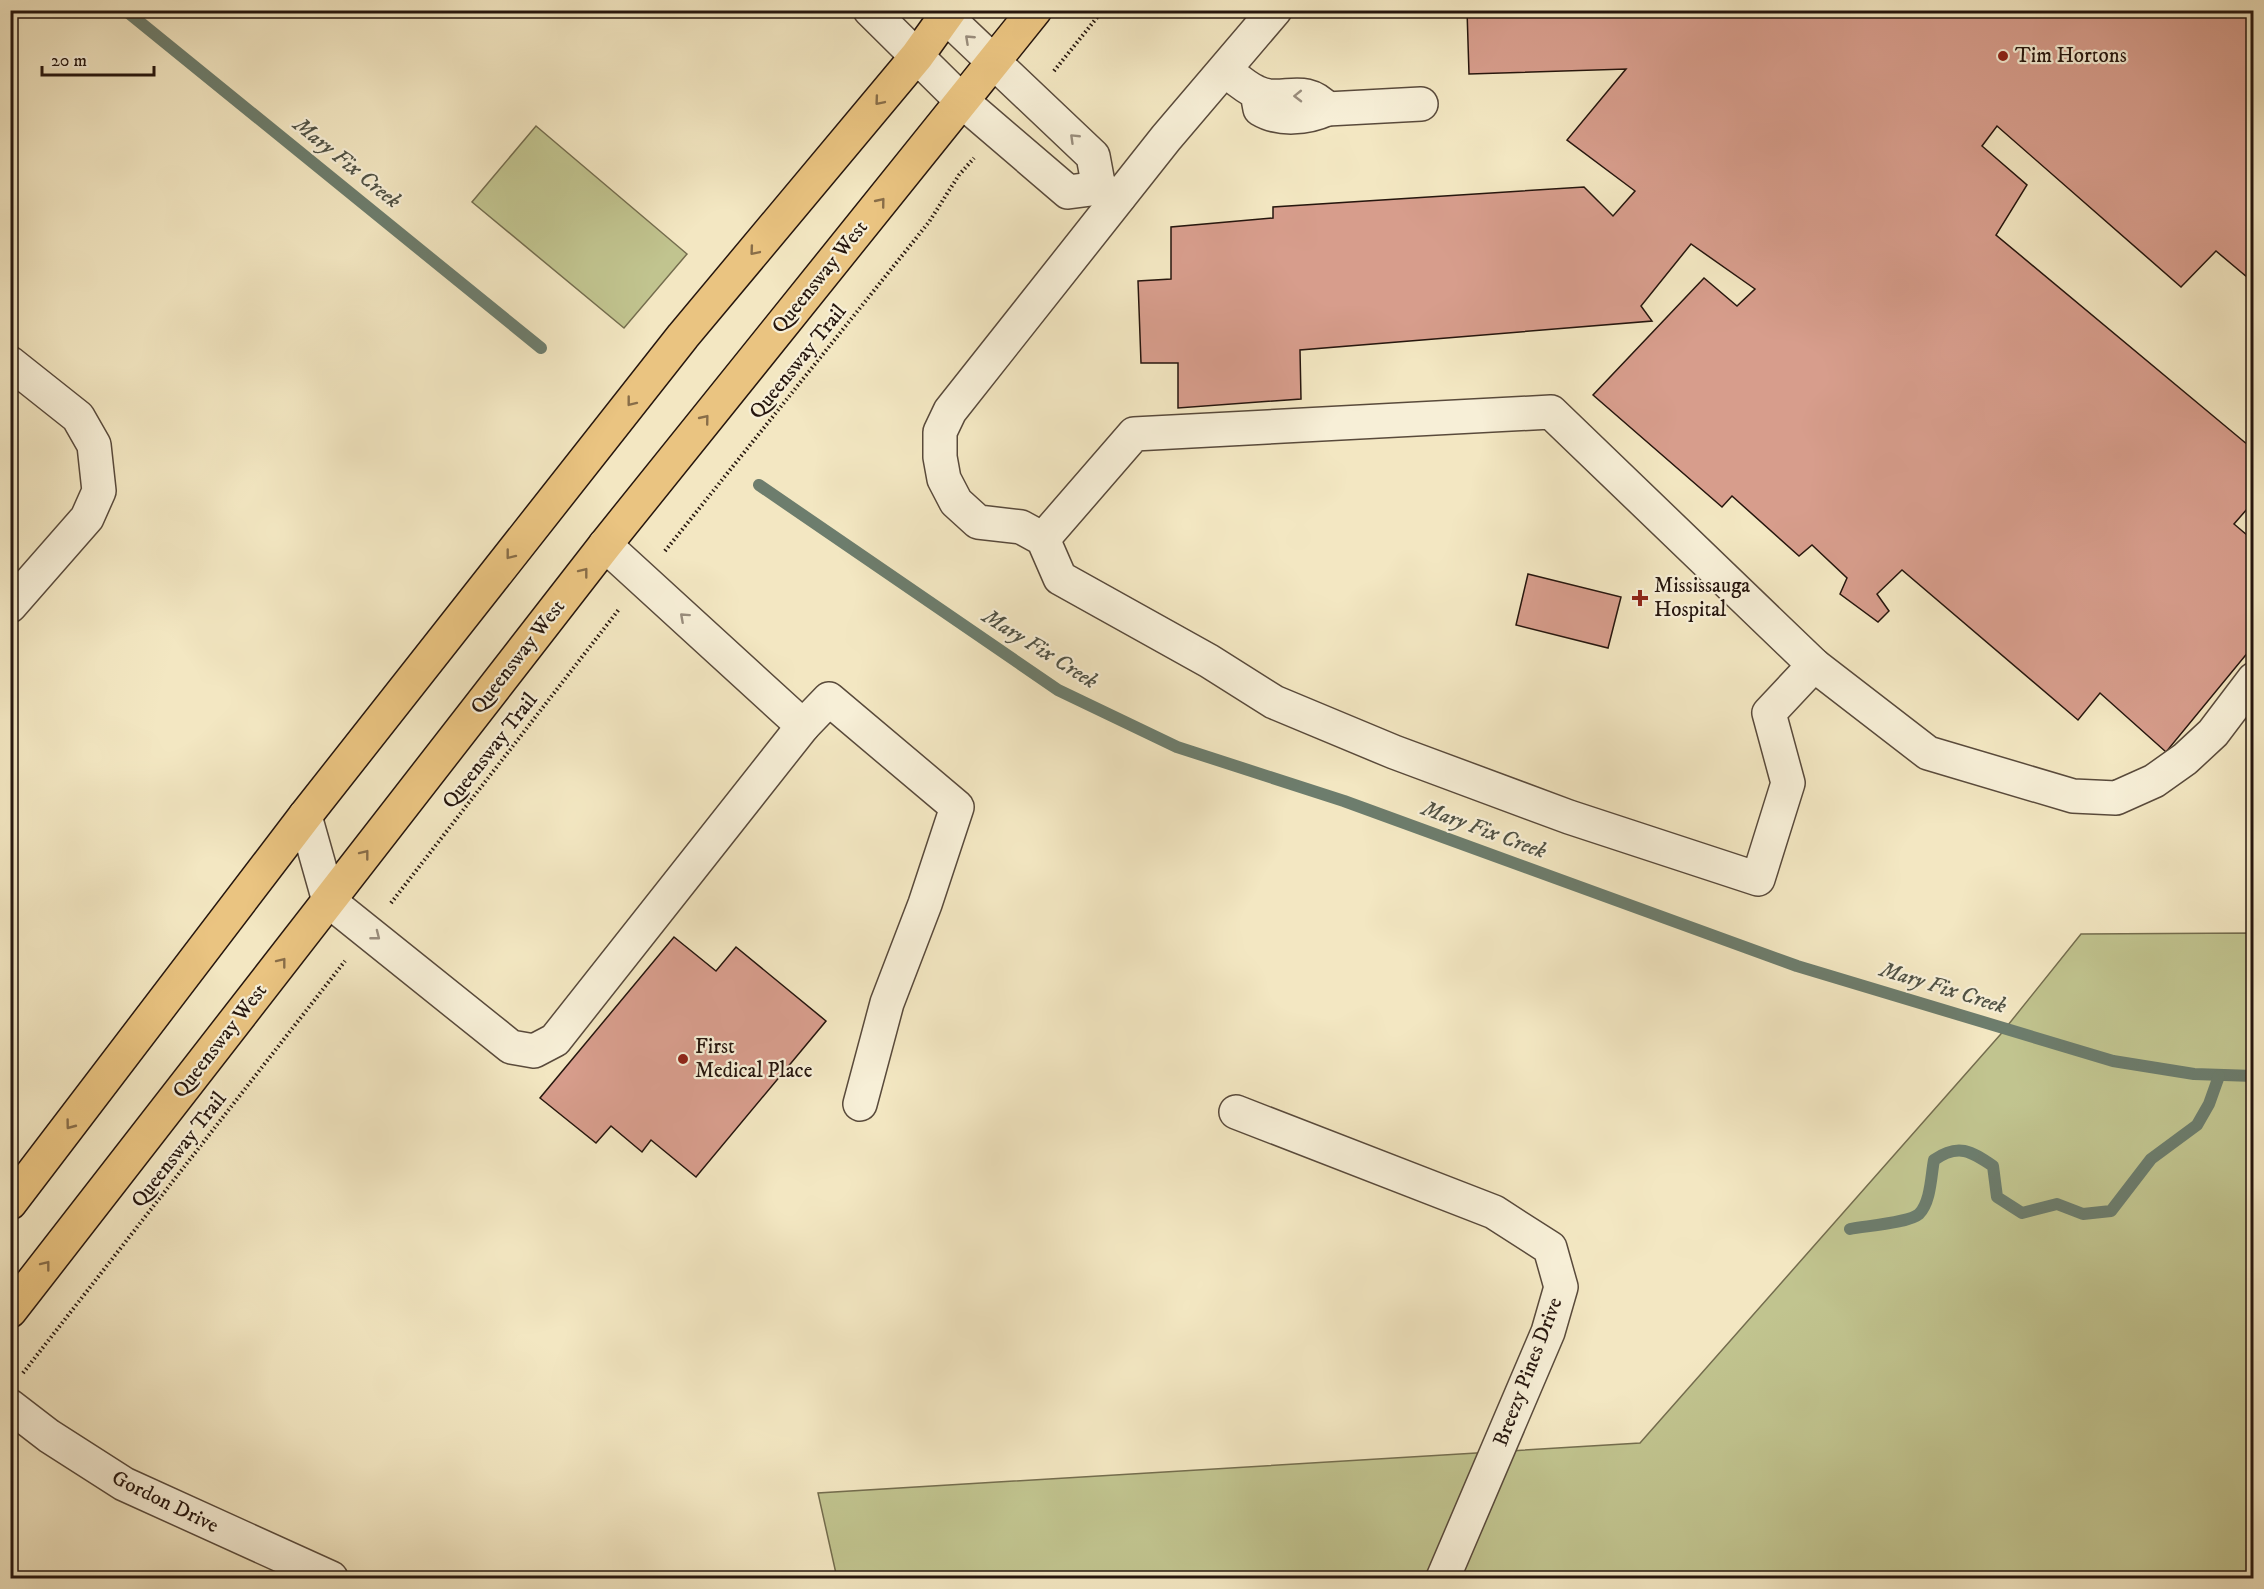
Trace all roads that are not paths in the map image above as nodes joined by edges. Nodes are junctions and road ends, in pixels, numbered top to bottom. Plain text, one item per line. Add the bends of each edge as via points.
1 (870, 10) edge
2 (1035, 10) edge
3 (1275, 10) edge
4 (945, 12) edge
5 (916, 56) junction
6 (994, 62) junction
7 (1224, 70) junction
8 (963, 102) junction
9 (1421, 104) dead end
10 (1109, 193) junction
11 (10, 363) edge
12 (1043, 538) junction
13 (604, 545) junction
14 (10, 606) edge
15 (1814, 665) junction
16 (2253, 679) edge
17 (803, 726) junction
18 (305, 816) junction
19 (329, 901) junction
20 (860, 1104) dead end
21 (1236, 1112) dead end
22 (10, 1203) edge
23 (10, 1311) edge
24 (10, 1406) edge
25 (331, 1578) edge
26 (1443, 1578) edge

1 - 5 street
2 - 6 main road, Queensway West
3 - 7 street
4 - 5 main road
6 -> 4 street
5 - 8 street
5 -> 18 main road via 683,336
6 - 8 main road, Queensway West
10 -> 6 street via 1093,156
7 - 9 street via 1257,93 1260,109 1269,115 1311,116 1327,109
7 - 10 street
8 - 10 street via 1068,192
13 -> 8 main road, Queensway West
10 - 12 street via 950,411 940,432 944,479 956,502 978,522 1021,527
11 - 14 street via 78,417 94,445 99,491 87,518
12 - 15 street via 1134,434 1551,412
12 - 15 street via 1060,578 1274,702 1394,752 1559,813 1758,879 1788,783 1769,713
17 -> 13 street
19 -> 13 main road, Queensway West
15 - 16 street via 1928,753 2073,796 2116,798 2154,781 2185,759 2213,733
19 -> 17 street via 512,1047 534,1051 555,1040
17 - 20 street via 830,699 957,807 887,1004
18 - 19 street
18 -> 22 main road
23 -> 19 main road, Queensway West
21 - 26 street, Breezy Pines Drive via 1494,1212 1550,1248 1561,1287 1548,1332
24 - 25 street, Gordon Drive via 124,1484

